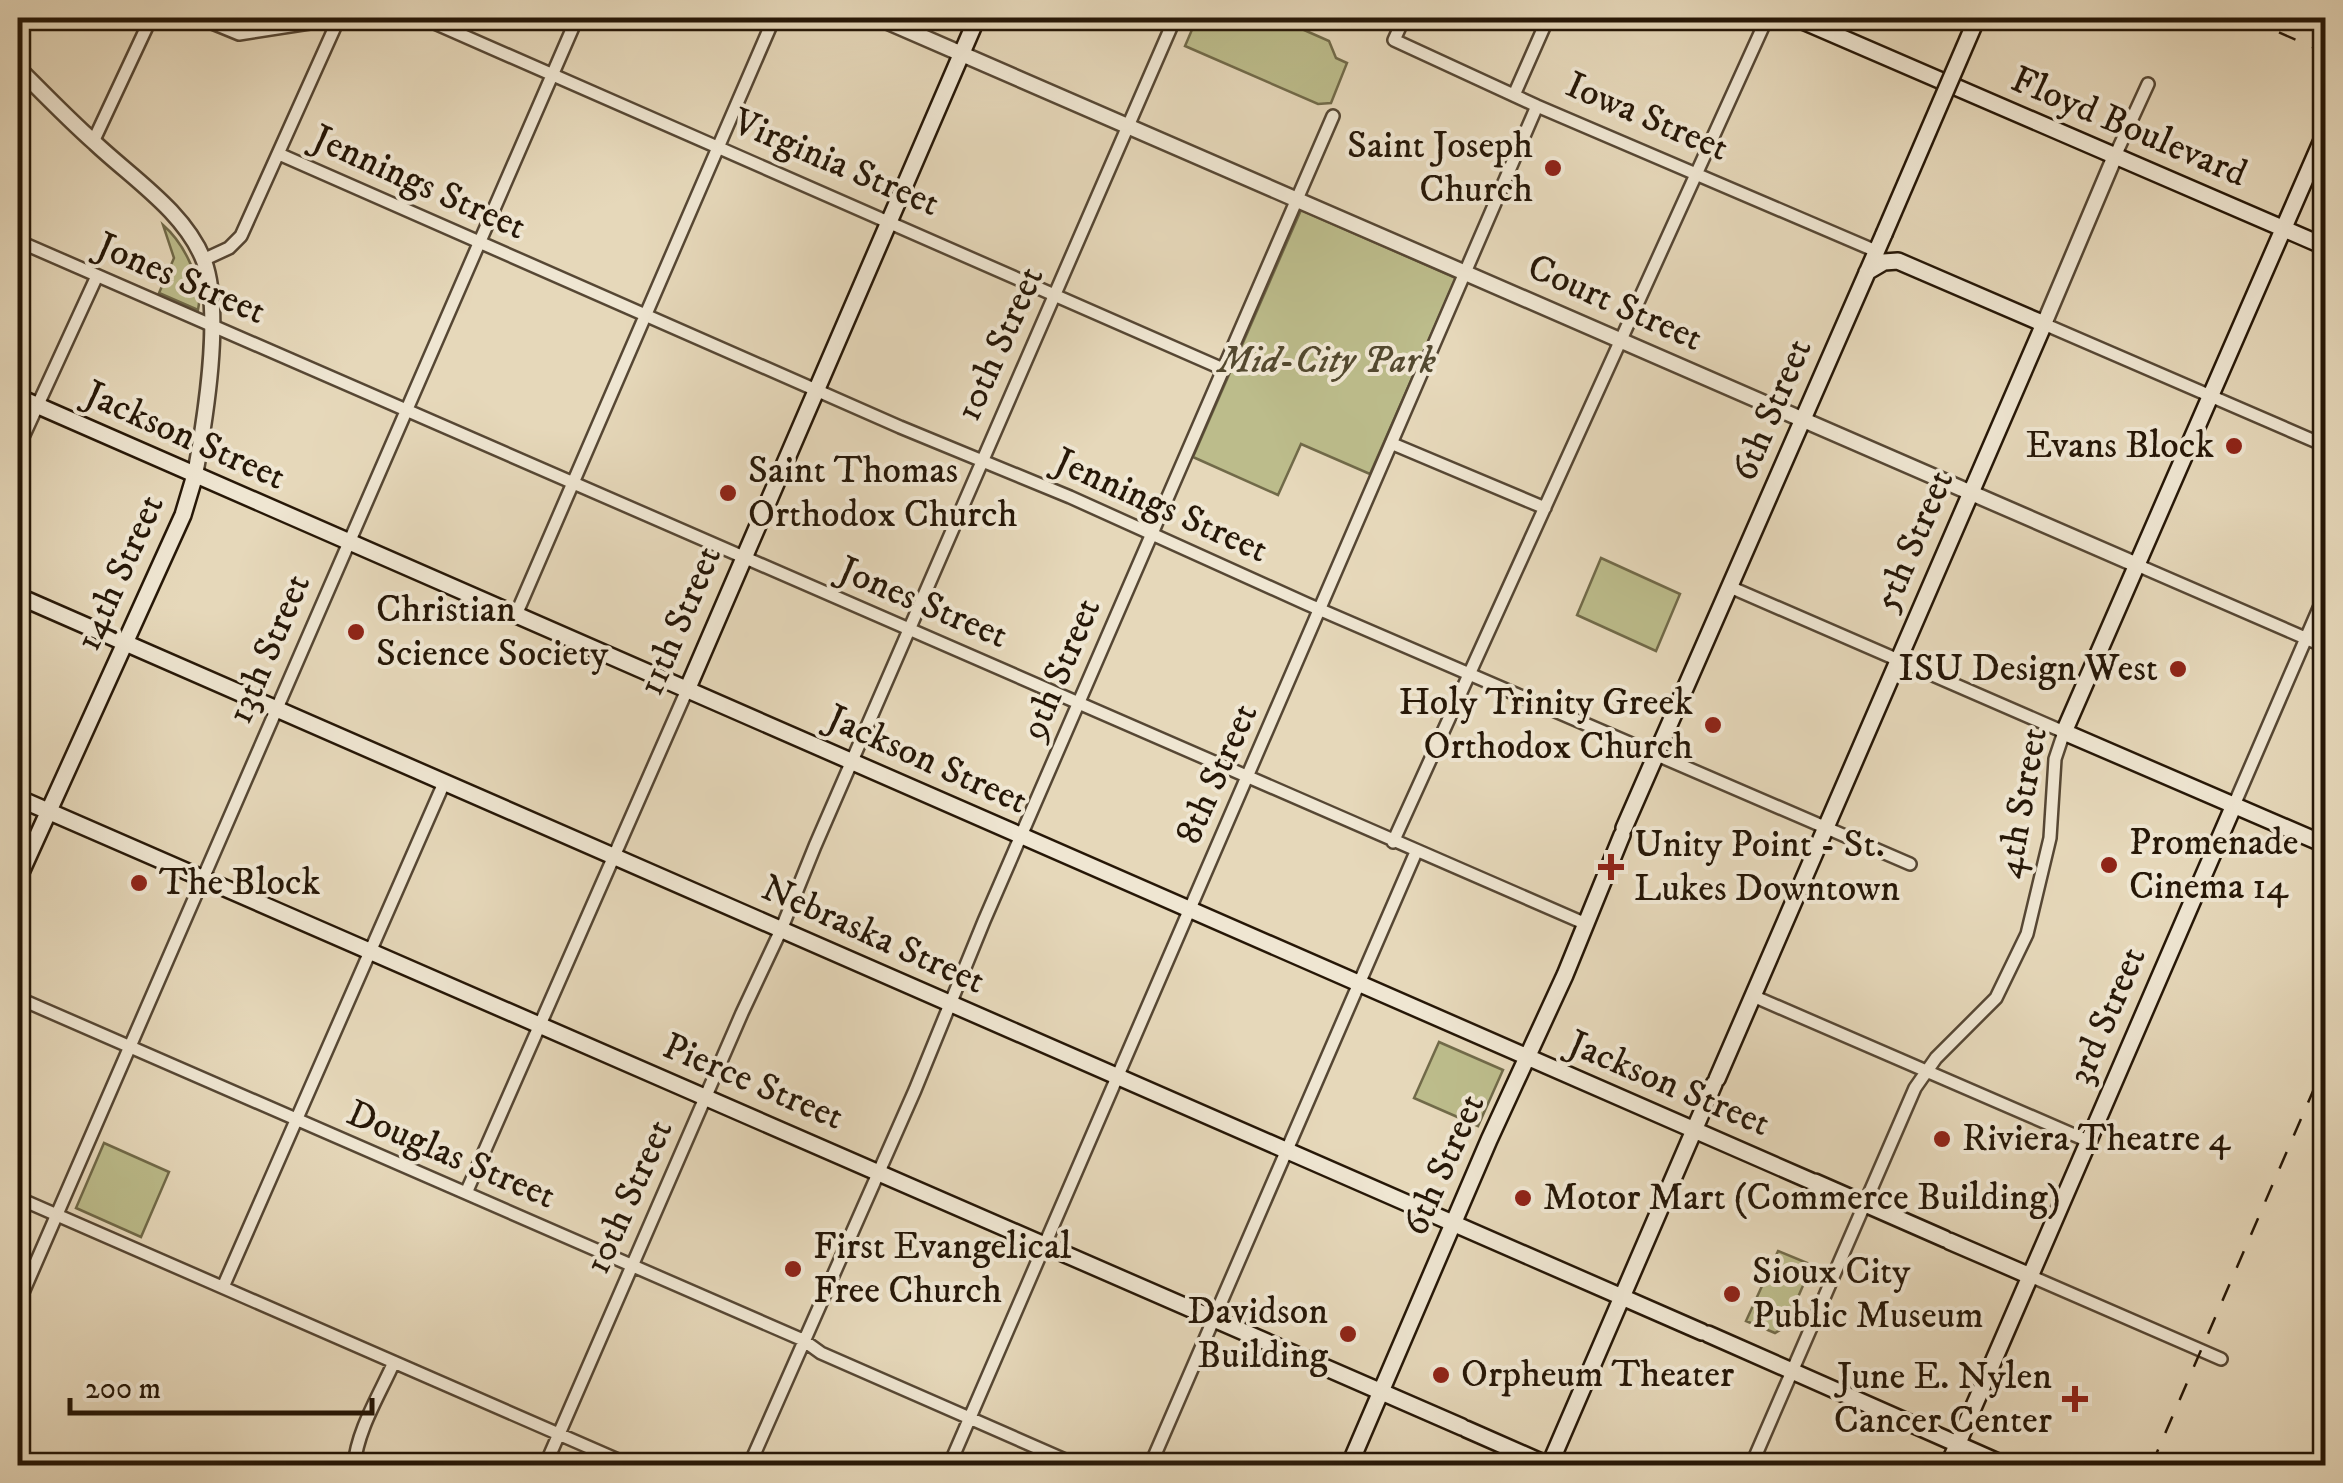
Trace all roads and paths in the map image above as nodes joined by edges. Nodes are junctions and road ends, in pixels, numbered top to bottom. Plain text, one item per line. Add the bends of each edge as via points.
1 (151, 18) edge
2 (200, 18) edge
3 (341, 18) edge
4 (423, 18) edge
5 (577, 18) edge
6 (774, 18) edge
7 (879, 18) edge
8 (977, 18) edge
9 (1175, 18) edge
10 (1404, 18) edge
11 (1548, 18) edge
12 (1767, 18) edge
13 (1796, 18) edge
14 (1978, 18) edge
15 (962, 52) junction
16 (18, 68) edge
17 (552, 74) junction
18 (2148, 84) dead end
19 (1514, 95) junction
20 (1537, 106) junction
21 (1333, 116) dead end
22 (1128, 125) junction
23 (2326, 131) edge
24 (93, 142) junction
25 (717, 148) junction
26 (279, 154) junction
27 (2116, 156) junction
28 (1696, 174) junction
29 (1297, 200) junction
30 (889, 220) junction
31 (2284, 228) junction
32 (1884, 234) junction
33 (18, 241) edge
34 (479, 241) junction
35 (2326, 247) edge
36 (1876, 250) junction
37 (203, 260) junction
38 (1898, 260) junction
39 (1866, 272) junction
40 (1467, 274) junction
41 (97, 276) junction
42 (1054, 294) junction
43 (647, 315) junction
44 (2044, 324) junction
45 (214, 325) junction
46 (1621, 341) junction
47 (1224, 369) junction
48 (815, 390) junction
49 (2210, 396) junction
50 (18, 397) edge
51 (37, 406) junction
52 (407, 408) junction
53 (1803, 421) junction
54 (1393, 444) junction
55 (2326, 446) edge
56 (18, 448) edge
57 (982, 460) junction
58 (195, 475) junction
59 (571, 481) junction
60 (1971, 492) junction
61 (1545, 508) junction
62 (1152, 535) junction
63 (347, 544) junction
64 (743, 556) junction
65 (2137, 565) junction
66 (1730, 588) junction
67 (2326, 592) edge
68 (18, 596) edge
69 (1321, 609) junction
70 (515, 617) junction
71 (908, 630) junction
72 (2306, 638) junction
73 (124, 644) junction
74 (2326, 647) edge
75 (1898, 660) junction
76 (1470, 674) junction
77 (687, 690) junction
78 (1079, 703) junction
79 (277, 710) junction
80 (2064, 732) junction
81 (1657, 756) junction
82 (851, 762) junction
83 (1249, 777) junction
84 (444, 783) junction
85 (18, 798) edge
86 (2234, 805) junction
87 (48, 812) junction
88 (1826, 828) junction
89 (1021, 836) junction
90 (1393, 842) junction
91 (2326, 845) edge
92 (1416, 852) junction
93 (613, 856) junction
94 (1910, 864) dead end
95 (18, 879) edge
96 (202, 879) junction
97 (1190, 910) junction
98 (1586, 924) junction
99 (781, 930) junction
100 (372, 952) junction
101 (1358, 984) junction
102 (1753, 996) junction
103 (18, 998) edge
104 (952, 1005) junction
105 (540, 1024) junction
106 (130, 1046) junction
107 (1527, 1058) junction
108 (1926, 1073) junction
109 (1117, 1078) junction
110 (705, 1098) junction
111 (296, 1120) junction
112 (1694, 1130) junction
113 (2088, 1141) junction
114 (1286, 1152) junction
115 (877, 1172) junction
116 (466, 1193) junction
117 (18, 1198) edge
118 (1865, 1204) junction
119 (55, 1214) junction
120 (1454, 1224) junction
121 (1044, 1245) junction
122 (632, 1266) junction
123 (2030, 1276) junction
124 (222, 1287) junction
125 (1622, 1297) junction
126 (18, 1304) edge
127 (1214, 1318) junction
128 (804, 1340) junction
129 (2221, 1359) dead end
130 (394, 1362) junction
131 (1792, 1371) junction
132 (1381, 1392) junction
133 (970, 1418) junction
134 (559, 1434) junction
135 (1957, 1444) junction
136 (1549, 1465) edge
137 (354, 1466) edge
138 (545, 1466) edge
139 (632, 1466) edge
140 (748, 1466) edge
141 (950, 1466) edge
142 (1079, 1466) edge
143 (1150, 1466) edge
144 (1349, 1466) edge
145 (1750, 1466) edge
146 (1948, 1466) edge
147 (2007, 1466) edge

1 - 24 street
2 - 3 street via 239,34
3 - 26 street
4 - 17 street, Virginia Street
5 - 17 street, 13th Street
6 - 25 street
7 - 15 street, Court Street
8 - 15 main road, 11th Street
9 - 22 street, 10th Street
10 - 19 street, Iowa Street via 1394,40
11 - 19 street
12 - 28 street
13 - 27 main road, Floyd Boulevard
14 - 32 main road, 6th Street, bridge
15 - 22 street, Court Street
15 - 30 main road, 11th Street
16 - 24 street
17 - 25 street, Virginia Street
17 - 34 street, 13th Street
18 - 27 street, 5th Street
19 - 20 street, Iowa Street
20 - 28 street, Iowa Street
20 - 40 street, 8th Street
21 - 29 street, 9th Street
22 - 29 street, Court Street
22 - 42 street, 10th Street
23 - 31 main road, 4th Street
24 - 37 street via 161,202
25 - 30 street, Virginia Street
25 - 43 street
26 - 34 street, Jennings Street
26 - 37 street via 241,236
27 - 31 main road, Floyd Boulevard
27 - 44 street, 5th Street
28 - 36 street, Iowa Street
28 - 46 street
29 - 40 street, Court Street
29 - 47 street, 9th Street
30 - 42 street, Virginia Street
30 - 48 main road, 11th Street
31 - 35 main road, Floyd Boulevard
31 - 49 main road, 4th Street
32 - 36 main road, 6th Street
32 - 38 main road
33 - 41 street, Jones Street
34 - 43 street, Jennings Street
34 - 52 street, 13th Street
36 - 39 main road, 6th Street
37 - 45 street, 14th Street
38 - 39 main road
38 - 44 main road
39 - 53 main road, 6th Street
40 - 46 street, Court Street
40 - 54 street, 8th Street
41 - 45 street, Jones Street
41 - 51 street
42 - 47 street, Virginia Street
42 - 57 street, 10th Street
43 - 48 street, Jennings Street
43 - 59 street
44 - 49 street
44 - 60 main road, 5th Street
45 - 52 street, Jones Street
45 - 58 street, 14th Street
46 - 53 street, Court Street
46 - 61 street
47 - 62 street, 9th Street
48 - 57 street, Jennings Street
48 - 64 main road, 11th Street
49 - 55 street
49 - 65 main road, 4th Street
50 - 51 main road, Jackson Street
51 - 56 street
51 - 58 main road, Jackson Street
52 - 59 street, Jones Street
52 - 63 street, 13th Street
53 - 60 street, Court Street
53 - 66 main road, 6th Street
54 - 61 street
54 - 69 street, 8th Street
57 - 62 street, Jennings Street
57 - 71 street, 10th Street
58 - 63 main road, Jackson Street
58 - 73 main road, 14th Street
59 - 64 street, Jones Street
59 - 70 street
60 - 65 street, Court Street
60 - 75 main road, 5th Street
61 - 76 street
62 - 69 street, Jennings Street
62 - 78 street, 9th Street
63 - 70 main road, Jackson Street
63 - 79 street, 13th Street
64 - 71 street, Jones Street
64 - 77 main road, 11th Street
65 - 72 street, Court Street
65 - 80 main road, 4th Street
66 - 75 street
66 - 81 main road, 6th Street
67 - 72 street, 3rd Street
68 - 73 main road, Nebraska Street
69 - 76 street, Jennings Street
69 - 83 street, 8th Street
70 - 77 main road, Jackson Street
71 - 78 street, Jones Street
71 - 82 street, 10th Street
72 - 74 street, Court Street
72 - 86 street, 3rd Street
73 - 79 main road, Nebraska Street
73 - 87 main road, 14th Street
75 - 80 street
75 - 88 main road, 5th Street
76 - 81 street, Jennings Street
76 - 90 street
77 - 82 main road, Jackson Street
77 - 93 street, 11th Street
78 - 83 street, Jones Street
78 - 89 street, 9th Street
79 - 84 main road, Nebraska Street
79 - 96 street, 13th Street
80 - 86 main road
80 - 108 street, 4th Street via 2028,934 1996,998
81 - 88 street, Jennings Street
81 - 98 main road, 6th Street
82 - 89 main road, Jackson Street
82 - 99 street, 10th Street
83 - 90 street, Jones Street
83 - 97 street, 8th Street
84 - 93 main road, Nebraska Street
84 - 100 street
85 - 87 main road, Pierce Street
86 - 91 main road
86 - 113 main road, 3rd Street
87 - 95 main road, 14th Street
87 - 96 main road, Pierce Street
88 - 94 street, Jennings Street
88 - 102 main road, 5th Street
89 - 97 main road, Jackson Street
89 - 104 street, 9th Street
90 - 92 street, Jones Street
92 - 98 street, Jones Street
92 - 101 street
93 - 99 main road, Nebraska Street
93 - 105 street, 11th Street
96 - 100 main road, Pierce Street
96 - 106 street, 13th Street
97 - 101 main road, Jackson Street
97 - 109 street, 8th Street
98 - 107 main road, 6th Street
99 - 104 main road, Nebraska Street
99 - 110 street, 10th Street
100 - 105 main road, Pierce Street
100 - 111 street
101 - 107 main road, Jackson Street
101 - 114 street
102 - 108 street
102 - 112 main road, 5th Street
103 - 106 street, Douglas Street
104 - 109 main road, Nebraska Street
104 - 115 street, 9th Street
105 - 110 main road, Pierce Street
105 - 116 street, 11th Street
106 - 111 street, Douglas Street
106 - 119 street, 13th Street
107 - 112 main road, Jackson Street
107 - 120 main road, 6th Street
108 - 113 street
108 - 118 street, 4th Street
109 - 114 main road, Nebraska Street
109 - 121 street, 8th Street
110 - 115 main road, Pierce Street
110 - 122 street, 10th Street
111 - 116 street, Douglas Street
111 - 124 street
112 - 118 main road, Jackson Street
112 - 125 main road, 5th Street
113 - 123 main road, 3rd Street
114 - 120 main road, Nebraska Street
114 - 127 street
115 - 121 main road, Pierce Street
115 - 128 street, 9th Street
116 - 122 street, Douglas Street
117 - 119 street
118 - 123 main road, Jackson Street
118 - 131 street, 4th Street
119 - 124 street
119 - 126 street, 13th Street
120 - 125 main road, Nebraska Street
120 - 132 main road, 6th Street
121 - 127 main road, Pierce Street
121 - 133 street, 8th Street
122 - 128 street, Douglas Street
122 - 134 street, 10th Street
123 - 129 street, Jackson Street
123 - 135 main road, 3rd Street
124 - 130 street
125 - 131 main road, Nebraska Street
125 - 136 main road, 5th Street
127 - 132 main road, Pierce Street
127 - 143 street
128 - 133 street, Douglas Street
128 - 140 street, 9th Street
130 - 134 street
130 - 137 street
131 - 135 main road, Nebraska Street
131 - 145 street, 4th Street
132 - 136 main road, Pierce Street
132 - 144 main road, 6th Street
133 - 141 street, 8th Street
133 - 142 street, Douglas Street
134 - 138 street, 10th Street
134 - 139 street
135 - 146 main road, 3rd Street
135 - 147 main road, Nebraska Street

